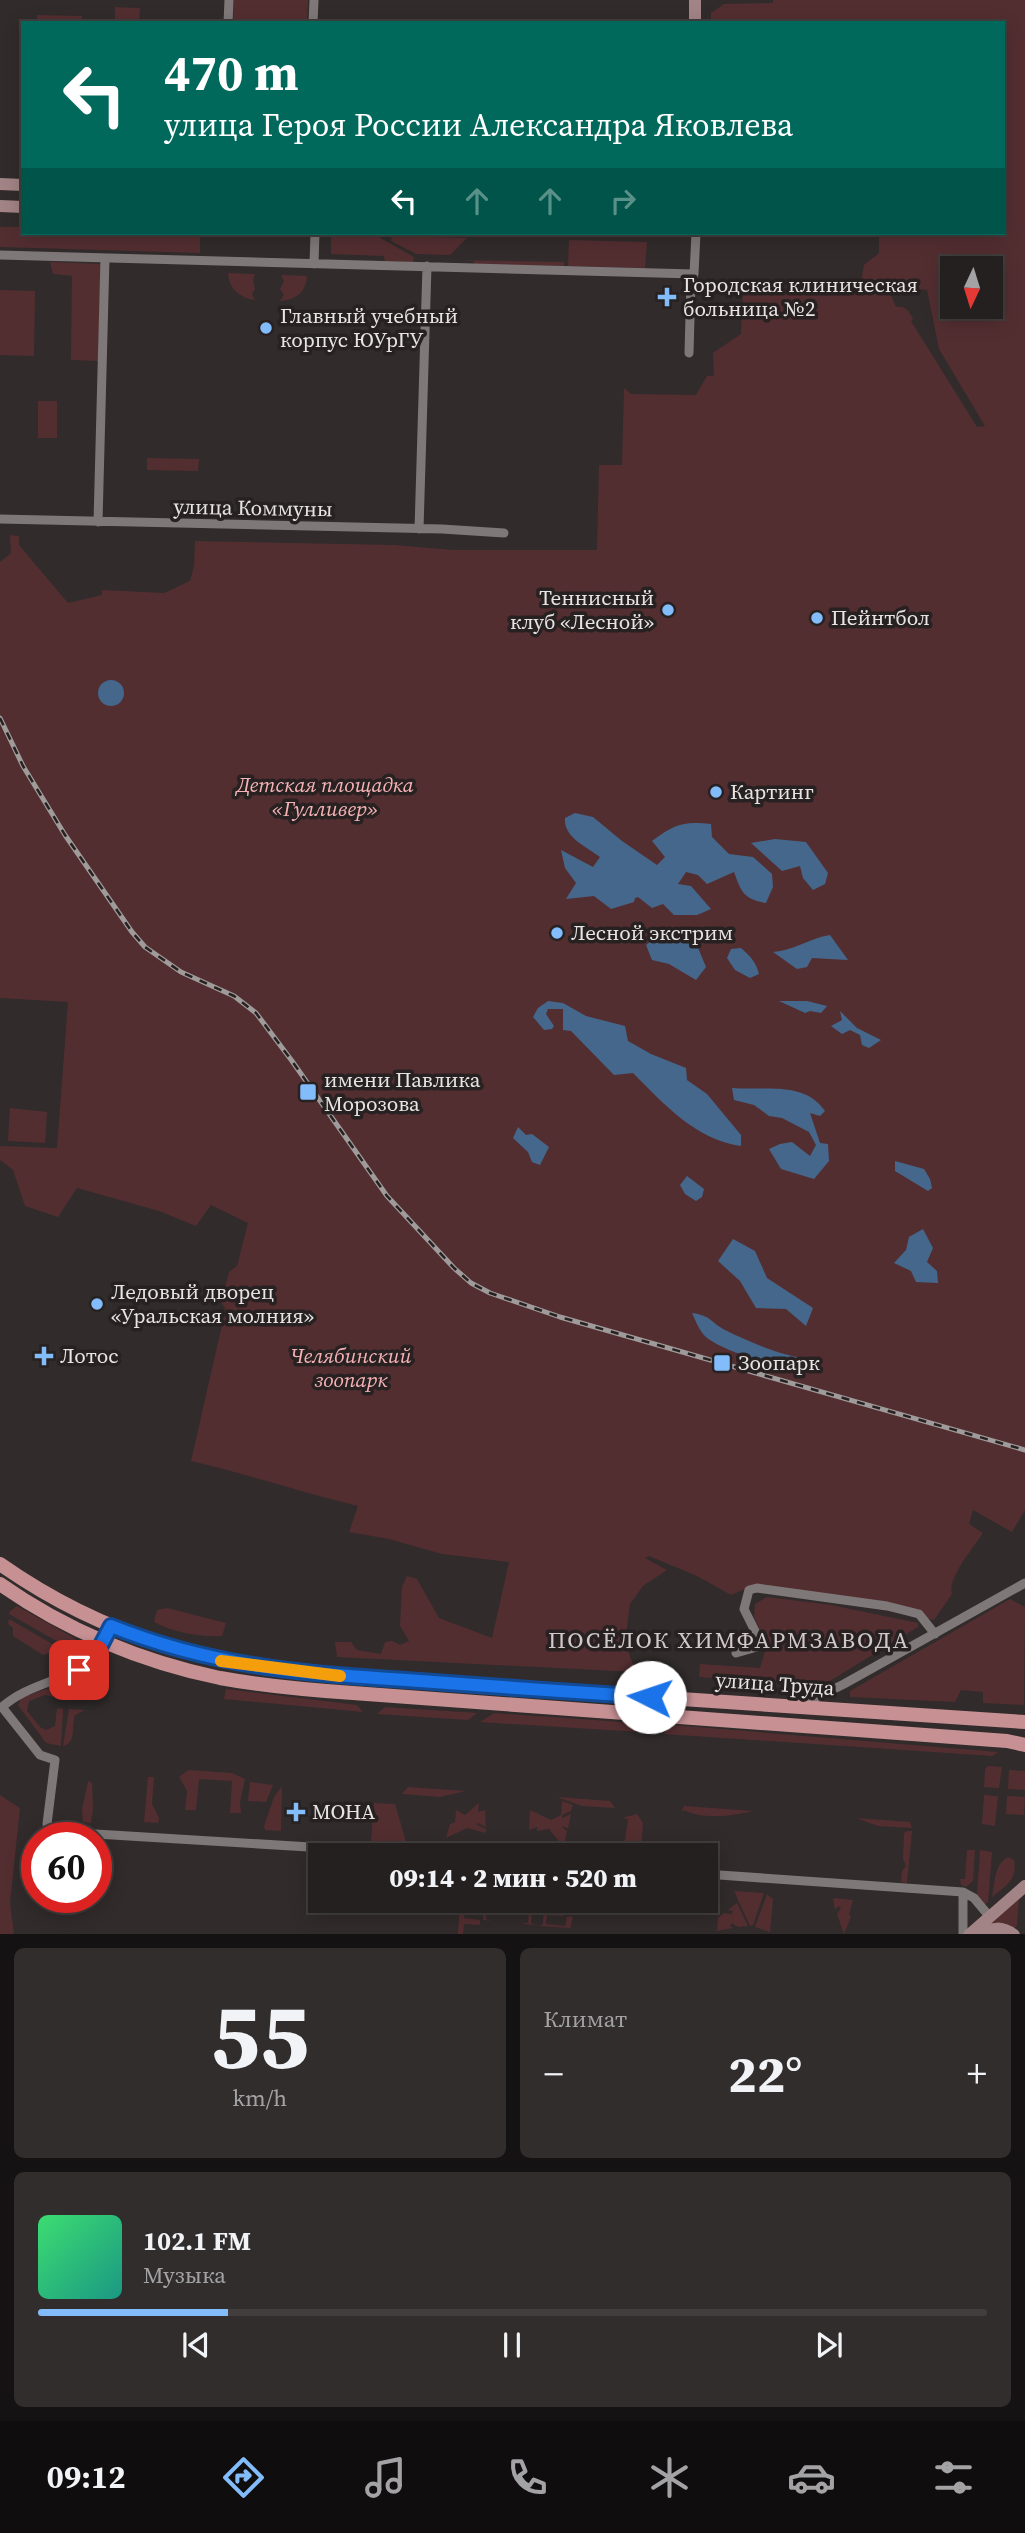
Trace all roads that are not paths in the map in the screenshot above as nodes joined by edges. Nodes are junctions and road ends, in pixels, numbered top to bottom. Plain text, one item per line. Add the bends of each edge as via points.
1 (229, 0) edge
2 (314, 0) edge
3 (695, 0) edge
4 (228, 21) edge
5 (313, 21) edge
6 (695, 21) edge
7 (0, 184) edge
8 (21, 185) edge
9 (0, 206) edge
10 (21, 207) edge
11 (315, 235) edge
12 (696, 235) edge
13 (0, 256) edge
14 (105, 258) junction
15 (314, 264) junction
16 (427, 267) junction
17 (694, 274) junction
18 (689, 353) dead end
19 (0, 519) edge
20 (98, 522) junction
21 (419, 529) junction
22 (504, 533) dead end
23 (0, 1564) edge
24 (1025, 1583) edge
25 (0, 1584) edge
26 (111, 1626) junction
27 (935, 1634) junction
28 (104, 1642) junction
29 (736, 1653) dead end
30 (777, 1706) junction
31 (1025, 1722) edge
32 (1025, 1745) edge
33 (308, 1847) edge
34 (718, 1875) edge
35 (1025, 1886) edge
36 (963, 1892) junction
37 (989, 1916) junction
38 (963, 1934) edge
39 (969, 1934) edge
40 (980, 1934) edge
41 (1014, 1934) edge

1 - 4 street
2 - 5 street
3 - 6 street
7 - 8 street
9 - 10 street
11 - 15 street
12 - 17 street
13 - 14 street
14 - 15 street
14 - 20 street
15 - 16 street
16 - 17 street
16 - 21 street
17 - 18 street
19 - 20 street, улица Коммуны
20 - 21 street, улица Коммуны
21 - 22 street, улица Коммуны
23 - 26 main road, улица Труда
24 - 27 street
25 - 28 main road, улица Труда
26 - 28 main road
26 - 30 main road, улица Труда via 208,1658 299,1672
27 - 29 street via 919,1615 887,1606 757,1588 749,1590 744,1609 759,1639 757,1647
27 - 30 street via 814,1699
28 - 32 main road, улица Труда via 205,1674 297,1689
28 - 33 street via 79,1670 16,1696 2,1707 40,1755 55,1760 49,1829
30 - 31 main road, улица Труда
34 - 36 street
35 - 37 street
36 - 37 street
36 - 38 street
37 - 39 street
40 - 41 street via 993,1928

